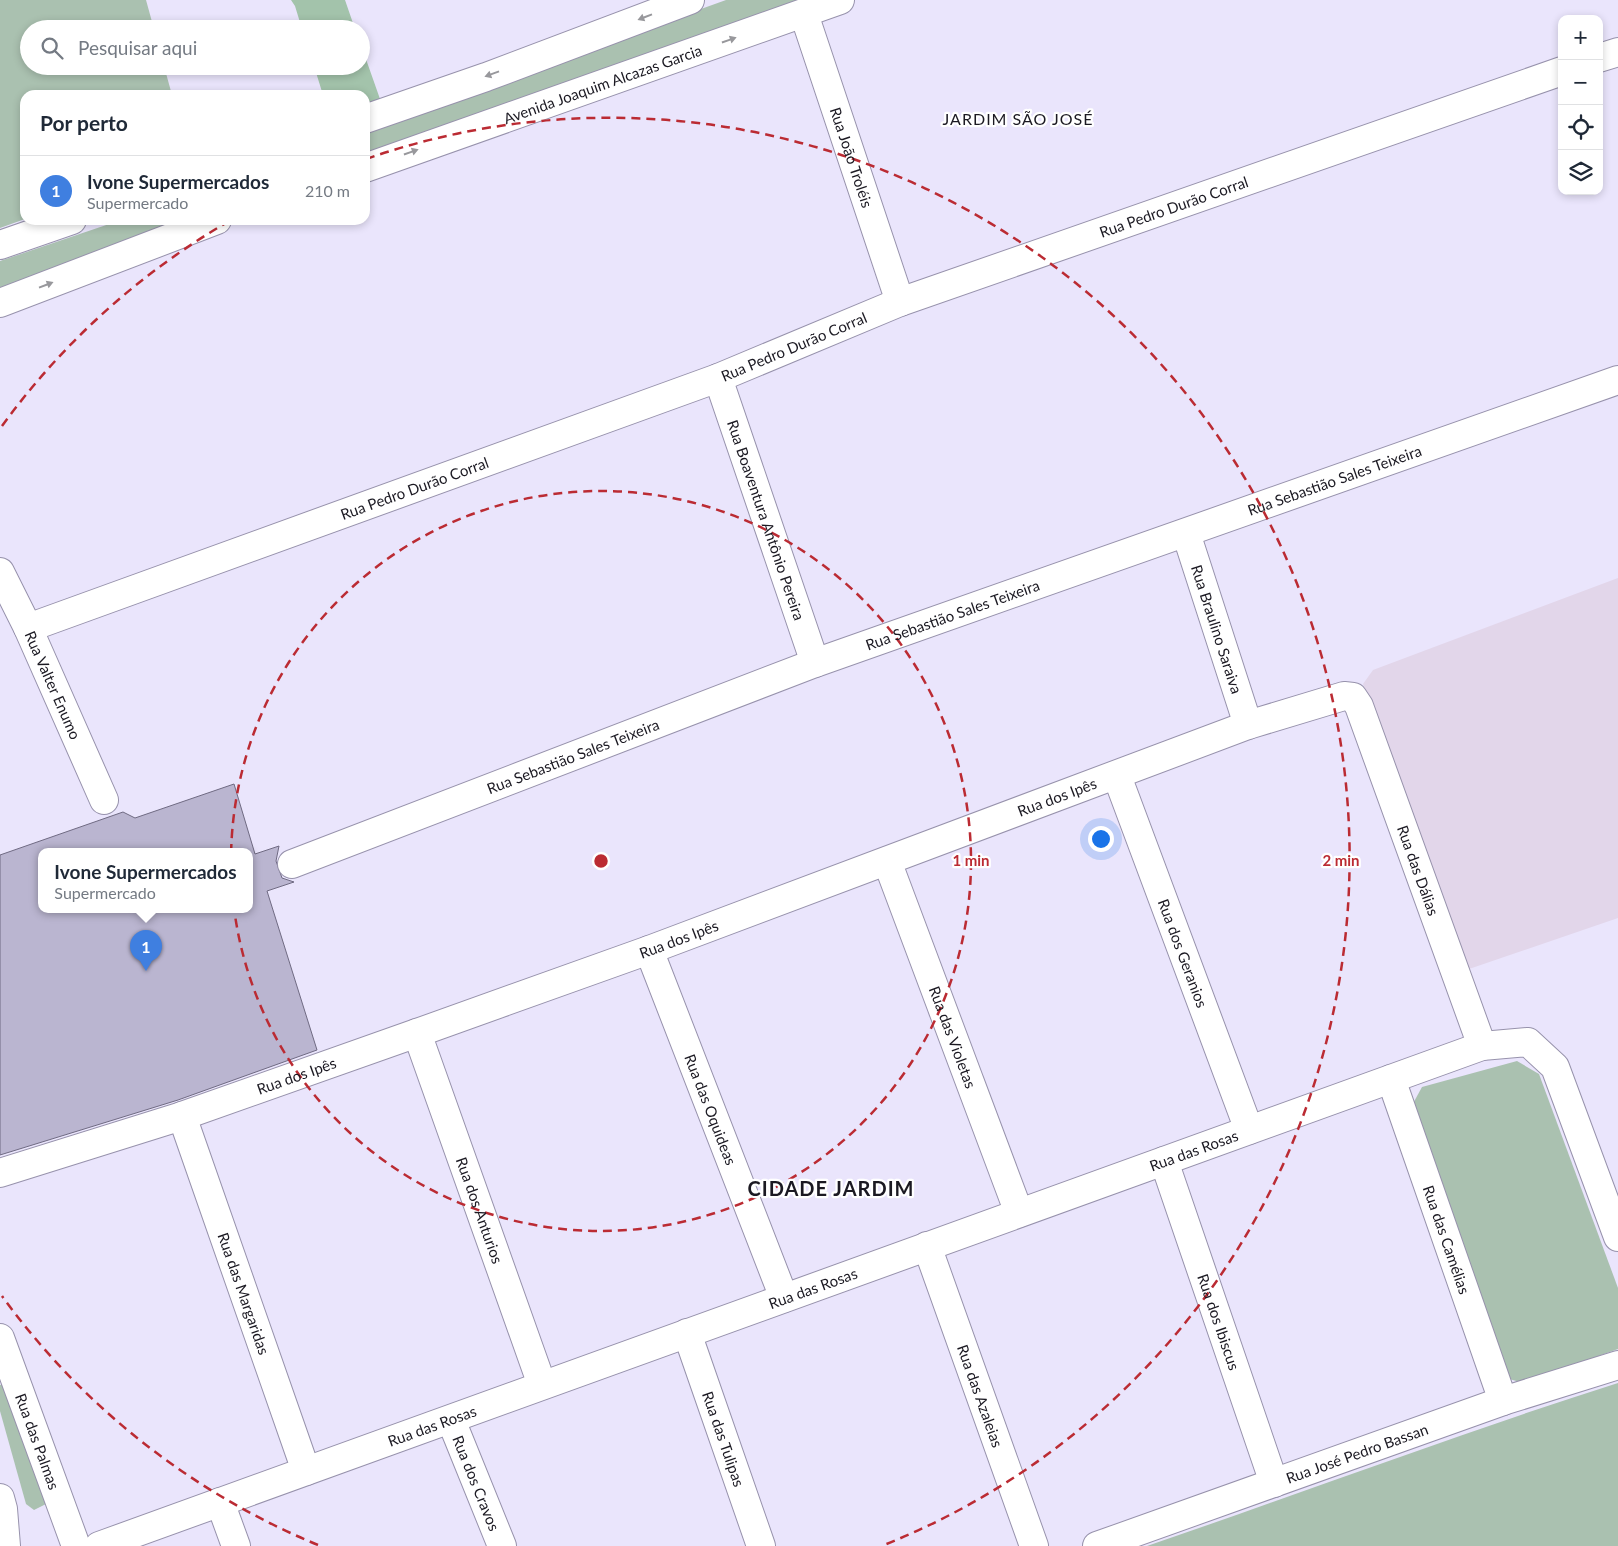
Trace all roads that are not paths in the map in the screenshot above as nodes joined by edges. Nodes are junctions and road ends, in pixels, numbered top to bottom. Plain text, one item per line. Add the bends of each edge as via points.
1 (690, 0) edge
2 (840, 0) edge
3 (804, 14) junction
4 (1618, 52) edge
5 (1603, 57) edge
6 (1558, 73) edge
7 (370, 117) edge
8 (370, 166) edge
9 (58, 225) edge
10 (200, 225) edge
11 (0, 245) edge
12 (900, 302) junction
13 (0, 303) edge
14 (718, 378) junction
15 (1618, 380) edge
16 (1186, 533) junction
17 (0, 572) edge
18 (28, 628) junction
19 (815, 663) junction
20 (1354, 697) joint
21 (1248, 725) junction
22 (1117, 776) junction
23 (104, 800) dead end
24 (887, 861) junction
25 (292, 864) dead end
26 (649, 950) junction
27 (417, 1033) junction
28 (1482, 1046) junction
29 (1391, 1079) junction
30 (182, 1116) junction
31 (1249, 1130) junction
32 (1164, 1161) junction
33 (0, 1173) edge
34 (1019, 1213) junction
35 (1618, 1237) edge
36 (927, 1246) junction
37 (784, 1298) junction
38 (687, 1333) junction
39 (0, 1338) edge
40 (1618, 1365) edge
41 (542, 1386) junction
42 (1503, 1401) junction
43 (451, 1420) junction
44 (306, 1471) junction
45 (1274, 1483) junction
46 (0, 1498) edge
47 (220, 1502) junction
48 (6, 1546) edge
49 (76, 1546) edge
50 (99, 1546) edge
51 (236, 1546) edge
52 (502, 1546) edge
53 (761, 1546) edge
54 (1034, 1546) edge
55 (1097, 1546) edge

1 -> 7 street
2 - 3 street, Avenida Joaquim Alcazas Garcia
8 -> 3 street, Avenida Joaquim Alcazas Garcia
3 - 12 street, Rua João Troléis
4 - 5 street
6 - 12 street, Rua Pedro Durão Corral
9 - 11 street
13 -> 10 street
12 - 14 street, Rua Pedro Durão Corral
14 - 18 street, Rua Pedro Durão Corral
14 - 19 street, Rua Boaventura Antônio Pereira
15 - 16 street, Rua Sebastião Sales Teixeira
16 - 19 street, Rua Sebastião Sales Teixeira
16 - 21 street, Rua Braulino Saraiva
17 - 18 street, Rua Valter Enumo
18 - 23 street, Rua Valter Enumo
19 - 25 street, Rua Sebastião Sales Teixeira
20 - 21 street, Rua dos Ipês via 1344,696
20 - 28 street, Rua das Dálias via 1360,706
21 - 22 street, Rua dos Ipês
22 - 24 street, Rua dos Ipês
22 - 31 street, Rua dos Geranios
24 - 26 street, Rua dos Ipês
24 - 34 street, Rua das Violetas
26 - 27 street, Rua dos Ipês
26 - 37 street, Rua das Oquideas
27 - 30 street, Rua dos Ipês
27 - 41 street, Rua dos Anturios
28 - 29 street, Rua das Rosas
28 - 35 street, Rua das Rosas via 1528,1042 1555,1067
29 - 31 street, Rua das Rosas
29 - 42 street, Rua das Camélias
30 - 33 street, Rua dos Ipês
30 - 44 street, Rua das Margaridas
31 - 32 street, Rua das Rosas
32 - 34 street, Rua das Rosas
32 - 45 street, Rua dos Ibiscus
34 - 36 street, Rua das Rosas
36 - 37 street, Rua das Rosas
36 - 54 street, Rua das Azaleias
37 - 38 street, Rua das Rosas
38 - 41 street, Rua das Rosas
38 - 53 street, Rua das Tulipas
39 - 49 street, Rua das Palmas
40 - 42 street, Rua José Pedro Bassan
41 - 43 street, Rua das Rosas
42 - 45 street, Rua José Pedro Bassan
43 - 44 street, Rua das Rosas
43 - 52 street, Rua dos Cravos
44 - 47 street, Rua das Rosas
45 - 55 street, Rua José Pedro Bassan
46 - 48 street via 4,1509
47 - 50 street, Rua das Rosas
47 - 51 street

